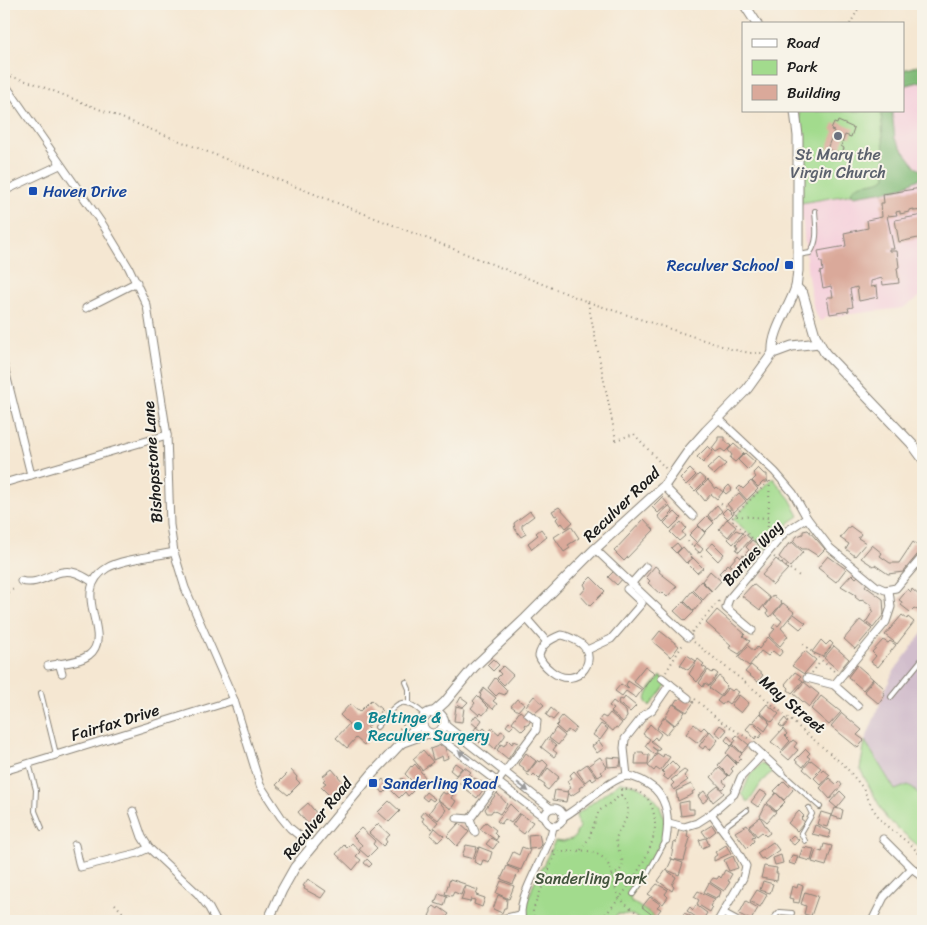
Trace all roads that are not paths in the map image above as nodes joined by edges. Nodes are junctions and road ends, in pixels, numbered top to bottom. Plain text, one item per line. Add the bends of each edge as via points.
1 (744, 4) edge
2 (756, 22) edge
3 (4, 83) edge
4 (795, 112) edge
5 (60, 165) junction
6 (4, 191) edge
7 (815, 212) dead end
8 (798, 255) junction
9 (137, 282) junction
10 (796, 286) junction
11 (86, 308) dead end
12 (819, 344) junction
13 (773, 353) junction
14 (4, 366) edge
15 (719, 419) junction
16 (167, 435) junction
17 (923, 459) edge
18 (31, 474) junction
19 (4, 483) edge
20 (664, 486) junction
21 (694, 516) dead end
22 (807, 518) junction
23 (596, 549) junction
24 (174, 552) junction
25 (923, 556) edge
26 (646, 567) dead end
27 (21, 582) road end
28 (94, 582) junction
29 (629, 586) junction
30 (889, 590) junction
31 (526, 618) junction
32 (752, 630) dead end
33 (688, 637) road end
34 (547, 642) junction
35 (587, 650) junction
36 (923, 658) edge
37 (59, 663) junction
38 (48, 666) dead end
39 (62, 673) dead end
40 (662, 678) dead end
41 (807, 678) road end
42 (406, 682) dead end
43 (670, 684) junction
44 (834, 685) junction
45 (41, 693) dead end
46 (891, 697) dead end
47 (688, 698) road end
48 (234, 700) junction
49 (409, 702) junction
50 (445, 702) junction
51 (858, 706) dead end
52 (528, 714) dead end
53 (427, 716) junction
54 (443, 721) junction
55 (377, 727) dead end
56 (431, 733) junction
57 (402, 742) junction
58 (752, 746) road end
59 (56, 754) junction
60 (762, 755) junction
61 (29, 763) junction
62 (4, 771) edge
63 (505, 772) junction
64 (782, 773) joint
65 (627, 776) junction
66 (498, 782) junction
67 (813, 802) junction
68 (550, 808) junction
69 (808, 808) junction
70 (820, 808) dead end
71 (132, 810) dead end
72 (747, 810) dead end
73 (804, 813) dead end
74 (711, 814) junction
75 (544, 817) junction
76 (563, 817) junction
77 (457, 818) dead end
78 (470, 819) junction
79 (669, 823) junction
80 (554, 826) junction
81 (42, 828) dead end
82 (723, 831) junction
83 (475, 832) dead end
84 (883, 839) dead end
85 (666, 840) joint
86 (805, 841) dead end
87 (75, 845) dead end
88 (312, 846) junction
89 (149, 848) junction
90 (912, 868) junction
91 (923, 877) edge
92 (633, 894) dead end
93 (723, 913) junction
94 (792, 913) dead end
95 (521, 918) edge
96 (216, 921) edge
97 (268, 921) edge
98 (494, 921) edge
99 (718, 921) edge
100 (738, 921) edge
101 (771, 921) edge
102 (872, 921) edge

1 - 2 street
3 - 5 street, Bishopstone Lane
4 - 8 street
5 - 6 street
5 - 9 street, Bishopstone Lane via 103,225
7 - 8 lane via 815,246 810,253
8 - 10 street
9 - 11 street
9 - 16 street, Bishopstone Lane via 147,306
10 - 12 street via 803,294
10 - 13 street via 772,346
12 - 13 street via 792,346
12 - 17 street
13 - 15 street, Reculver Road via 747,389
14 - 18 street
15 - 20 street, Reculver Road via 690,449
15 - 22 street, Barnes Way via 776,472
16 - 18 street
16 - 24 street, Bishopstone Lane
18 - 19 street
20 - 21 street
20 - 23 street, Reculver Road
22 - 30 street, Barnes Way via 830,548 880,588
22 - 32 street, Barnes Way via 785,532 729,600 726,608
23 - 29 street
23 - 31 street, Reculver Road
24 - 28 street via 110,566
24 - 48 street, Bishopstone Lane via 185,588
25 - 30 street via 900,585
26 - 29 street
27 - 28 street via 37,582 69,572
28 - 37 street via 90,600 96,644 91,653 82,658
29 - 33 street
29 - 35 street via 642,603 611,639
30 - 44 street via 891,608 886,622
31 - 34 street
31 - 50 street, Reculver Road via 474,667
34 - 35 street via 566,635
34 - 35 street via 539,652 540,658 550,670 565,679 582,672 587,662
36 - 46 lane
37 - 38 street
37 - 39 street
40 - 43 street
41 - 44 street
42 - 49 lane via 410,689
43 - 47 street
43 - 65 street via 652,710 625,739
44 - 51 street
45 - 59 lane
48 - 59 street, Fairfax Drive
48 - 88 street, Bishopstone Lane via 255,774 265,796 290,828
49 - 53 lane
49 - 55 lane via 399,704
50 - 53 street, Reculver Road
50 - 54 street
52 - 63 street via 536,721 536,730
53 - 54 street via 439,714
53 - 56 street via 423,728
53 - 57 street, Reculver Road
54 - 56 street, Reculver Road via 441,730
54 - 63 street
56 - 57 street, Reculver Road
66 -> 56 street
57 - 88 street, Reculver Road
58 - 60 street
59 - 61 street, Fairfax Drive
60 - 64 street
60 - 74 street via 741,777 734,794
61 - 62 street, Fairfax Drive
61 - 81 lane via 36,790 35,811
63 - 66 street
63 -> 68 street
64 - 67 lane
65 - 76 street via 615,780
65 - 79 street via 648,783 659,793
66 - 75 street
66 - 78 street
67 - 69 lane
67 - 70 lane
68 - 75 street
68 - 76 street via 557,808
69 - 73 lane
69 - 86 lane via 812,814 801,833
71 - 89 street
72 - 82 lane
74 - 79 street via 684,827
74 - 82 street
75 - 80 street
76 - 80 street via 560,824
77 - 78 street
78 - 83 street
79 - 85 street
80 - 95 street via 522,903
82 - 93 street via 742,858 746,871
84 - 90 street
85 - 92 lane
87 - 89 street via 80,867
88 - 97 street, Reculver Road via 295,867
89 - 96 street via 198,894
90 - 91 street
90 - 102 street via 884,897
93 - 99 street
93 - 100 street
94 - 101 lane via 779,912
95 - 98 street

